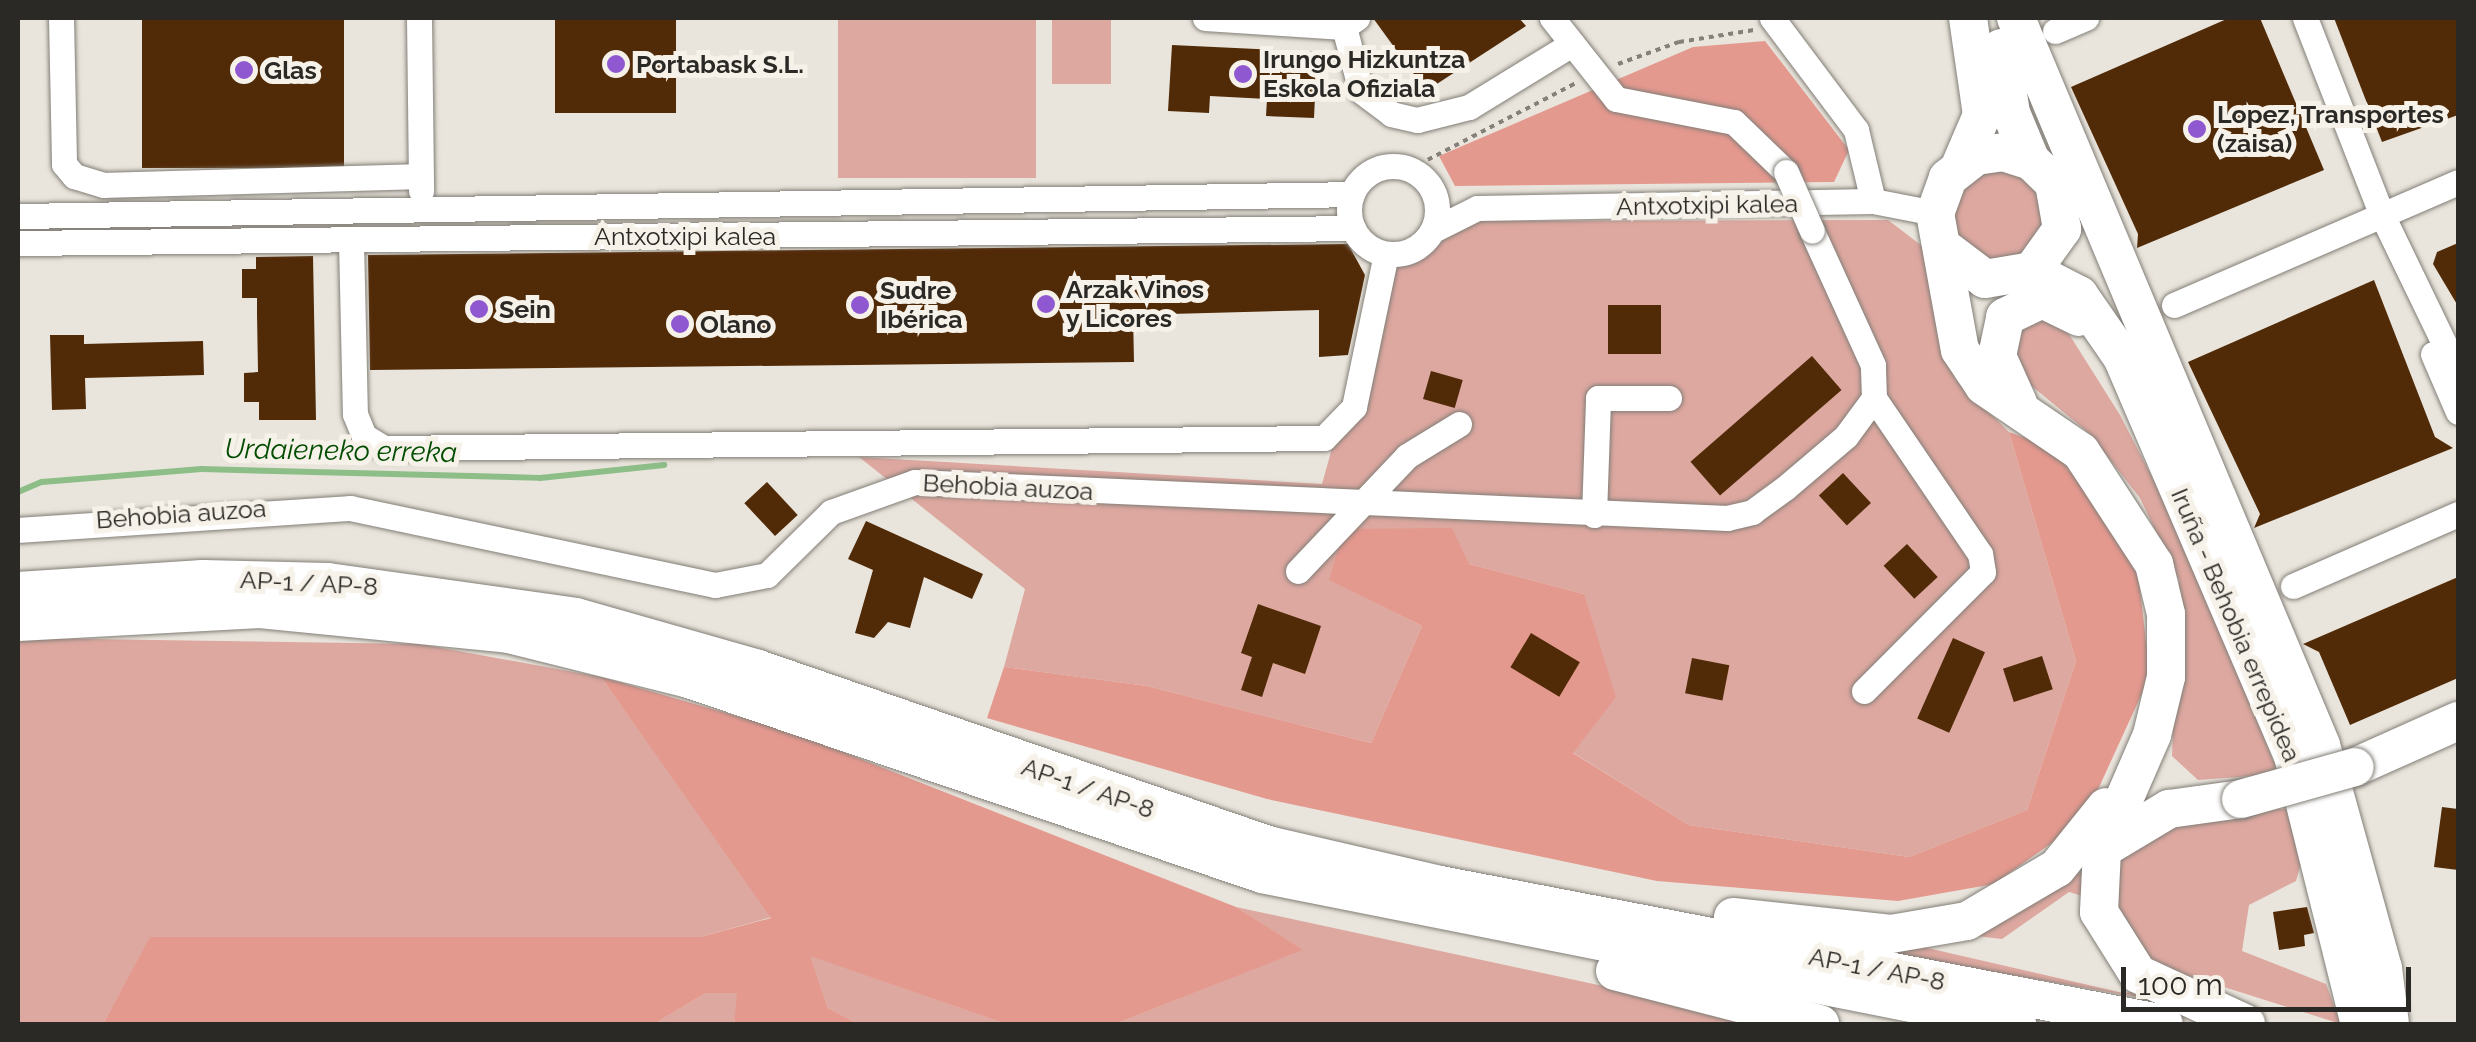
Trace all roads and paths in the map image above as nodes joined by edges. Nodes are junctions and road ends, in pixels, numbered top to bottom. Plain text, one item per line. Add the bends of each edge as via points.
1 (62, 18) edge
2 (420, 18) edge
3 (1205, 18) edge
4 (1552, 18) edge
5 (1968, 18) edge
6 (1996, 18) edge
7 (2016, 18) edge
8 (2086, 18) edge
9 (2289, 18) edge
10 (2305, 18) edge
11 (1351, 22) edge
12 (1775, 22) edge
13 (2055, 31) dead end
14 (1572, 44) junction
15 (1594, 73) junction
16 (2031, 161) junction
17 (1961, 164) junction
18 (1410, 168) junction
19 (420, 176) junction
20 (2458, 182) edge
21 (2368, 183) junction
22 (1432, 187) junction
23 (1352, 194) junction
24 (1874, 201) junction
25 (1477, 208) junction
26 (420, 210) junction
27 (2063, 213) junction
28 (2382, 215) junction
29 (18, 216) edge
30 (1353, 228) junction
31 (1433, 230) junction
32 (1939, 230) junction
33 (351, 241) junction
34 (2394, 242) junction
35 (18, 244) edge
36 (1386, 254) junction
37 (2017, 276) junction
38 (2158, 313) junction
39 (2458, 372) edge
40 (1669, 398) dead end
41 (1874, 398) junction
42 (2018, 403) junction
43 (2458, 412) edge
44 (2150, 420) junction
45 (1459, 424) dead end
46 (1366, 506) junction
47 (1594, 514) junction
48 (2458, 514) edge
49 (18, 530) edge
50 (1298, 571) dead end
51 (2293, 586) dead end
52 (18, 591) edge
53 (18, 622) edge
54 (1864, 692) dead end
55 (2154, 726) junction
56 (2449, 730) edge
57 (2224, 800) junction
58 (2102, 850) junction
59 (1421, 896) junction
60 (1820, 1024) edge
61 (2016, 1024) edge
62 (2164, 1024) edge
63 (2246, 1024) edge
64 (2360, 1024) edge
65 (2390, 1024) edge

1 - 19 street via 64,164 74,176 104,185
2 - 19 street
3 - 11 street
4 - 14 street
5 - 17 highway via 1982,115
6 - 16 highway via 2012,113
7 - 38 highway, Iruña - Behobia errepidea
8 - 13 street
9 - 21 street via 2352,165
10 - 21 street via 2365,157
11 - 14 street via 1361,91 1391,114 1417,120 1470,107
12 - 15 path via 1679,42
12 - 24 street via 1856,130
14 - 15 street
15 - 18 path
15 - 41 street, bridge via 1634,108 1734,122 1755,135 1786,172 1872,365
16 - 17 highway via 1990,153
16 - 27 highway via 2054,183
17 - 32 highway
18 - 22 street
18 - 23 street via 1371,171
19 - 26 street
20 - 28 street
21 - 28 street
22 - 25 street, Antxotxipi kalea
22 - 31 street
23 - 26 street, Antxotxipi kalea
23 - 30 street
24 - 25 street, Antxotxipi kalea
24 - 32 street, Antxotxipi kalea
25 - 31 street, Antxotxipi kalea
26 - 29 street, Antxotxipi kalea
27 - 37 highway via 2056,246
27 - 38 highway, Iruña - Behobia errepidea
28 - 34 street
28 - 38 street
30 - 33 street, Antxotxipi kalea
30 - 36 street
31 - 36 street via 1406,252
32 - 37 highway via 1969,272
32 - 42 highway via 1963,360 1984,386
33 - 35 street, Antxotxipi kalea
33 - 36 street via 355,414 364,436 384,448 1324,438 1354,407
34 - 39 street
34 - 43 street via 2400,278
37 - 42 highway via 1981,308 1976,334 1989,368
37 - 44 highway, Iruña - Behobia errepidea via 2096,311
38 - 65 highway, Iruña - Behobia errepidea via 2321,744 2382,968
40 - 47 street via 1598,398
41 - 47 street, Behobia auzoa via 1846,436 1752,512
41 - 54 street via 1980,554 1983,572
42 - 44 highway via 1996,336 2021,304 2052,300 2079,316
42 - 55 highway via 2092,465 2154,564 2168,635
44 - 64 highway, Iruña - Behobia errepidea via 2314,814
45 - 46 street via 1407,456
46 - 47 street, Behobia auzoa
46 - 49 street, Behobia auzoa via 915,482 831,512 767,575 715,585 350,508
46 - 50 street
48 - 51 street
52 - 59 highway, AP-1 / AP-8 via 203,579 328,582 576,617 773,674
53 - 59 highway, AP-1 / AP-8 via 134,610 323,611 570,646 748,698 1195,854
55 - 57 highway via 2169,777
55 - 58 highway
55 - 59 highway via 2092,829 2056,868 2014,900 1942,928 1866,932 1483,882
56 - 57 highway, bridge via 2355,767
57 - 58 highway via 2150,816
58 - 63 highway via 2100,912 2124,960 2165,992
59 - 60 highway via 1524,949
59 - 61 highway, AP-1 / AP-8
59 - 62 highway, AP-1 / AP-8

